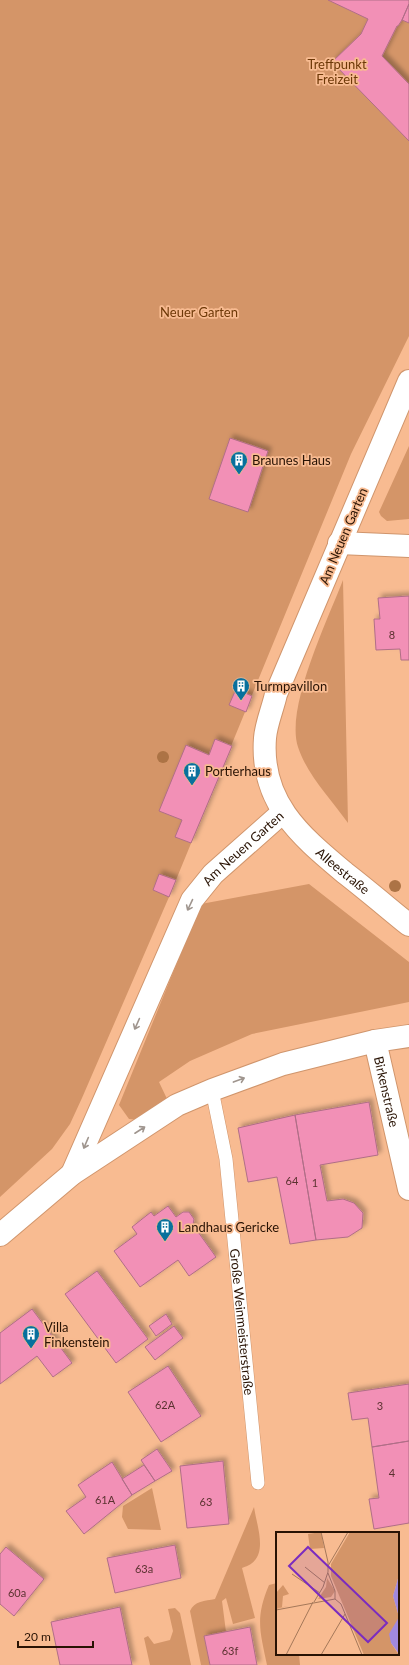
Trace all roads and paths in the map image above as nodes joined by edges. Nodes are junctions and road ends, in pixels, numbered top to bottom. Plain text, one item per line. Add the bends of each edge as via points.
1 (409, 382) edge
2 (340, 543) junction
3 (409, 546) edge
4 (283, 812) junction
5 (409, 925) edge
6 (409, 1036) edge
7 (375, 1042) junction
8 (212, 1090) junction
9 (72, 1174) junction
10 (409, 1189) edge
11 (0, 1234) edge
12 (258, 1483) dead end

1 - 2 street, Am Neuen Garten
2 - 3 street
2 - 4 street, Am Neuen Garten via 276,694 265,738 266,763 272,788
4 - 5 street, Alleestraße via 298,833
4 -> 9 street, Am Neuen Garten via 212,874 192,900
6 - 7 street
8 -> 7 street via 284,1064
7 - 10 street, Birkenstraße
9 -> 8 street via 178,1105
8 - 12 lane, Große Weinmeisterstraße via 226,1159
9 - 11 street

